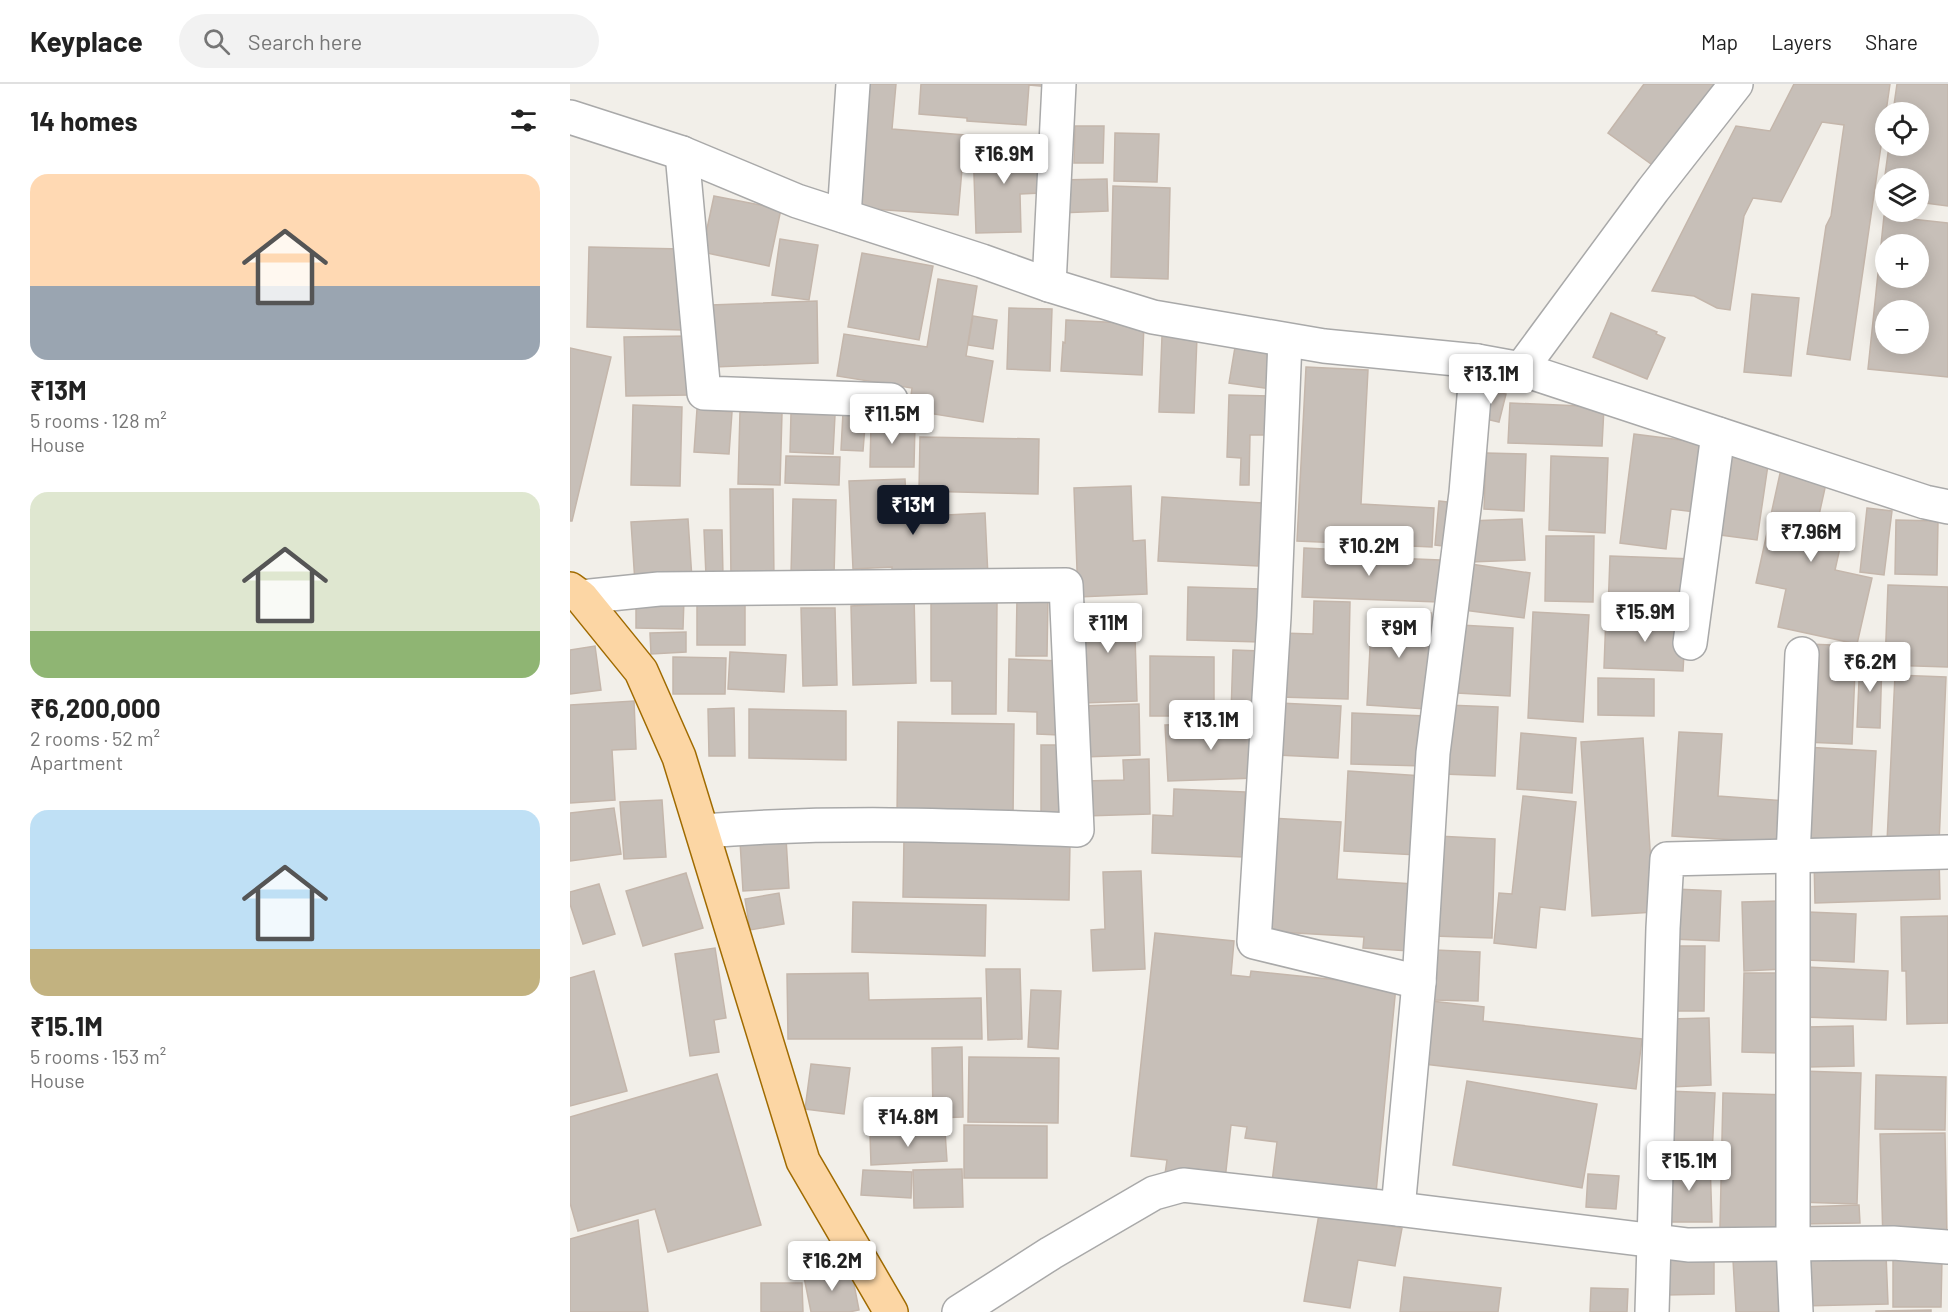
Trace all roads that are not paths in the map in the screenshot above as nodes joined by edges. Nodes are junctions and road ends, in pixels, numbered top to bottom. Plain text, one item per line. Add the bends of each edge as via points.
1 (853, 84) edge
2 (1059, 84) edge
3 (1736, 84) edge
4 (570, 117) edge
5 (682, 153) junction
6 (844, 216) junction
7 (1049, 285) junction
8 (1285, 340) junction
9 (1477, 361) junction
10 (1521, 369) junction
11 (891, 400) dead end
12 (1718, 434) junction
13 (1948, 507) edge
14 (576, 593) edge
15 (1690, 643) dead end
16 (1802, 654) dead end
17 (703, 831) junction
18 (1948, 852) edge
19 (1793, 857) junction
20 (1419, 982) junction
21 (1398, 1209) junction
22 (1654, 1240) junction
23 (1793, 1244) junction
24 (1948, 1247) edge
25 (891, 1312) edge
26 (959, 1312) edge
27 (1652, 1312) edge
28 (1796, 1312) edge

1 - 6 street
2 - 7 street
3 - 10 street
4 - 5 street
5 - 6 street via 797,201
5 - 11 street via 705,393
6 - 7 street
7 - 8 street via 1153,317
8 - 9 street
8 - 20 street via 1274,617 1254,942
9 - 10 street
9 - 20 street via 1466,493 1433,753
10 - 12 street
12 - 13 street
12 - 15 street
14 - 17 main road via 641,671 679,757
14 - 17 street via 1066,585 1077,830 923,824
16 - 19 street
17 - 25 main road via 803,1161
18 - 19 street
19 - 22 street via 1667,859
19 - 23 street
20 - 21 street
21 - 22 street
21 - 26 street via 1183,1185 1154,1193
22 - 23 street via 1688,1245
22 - 27 street
23 - 24 street
23 - 28 street

